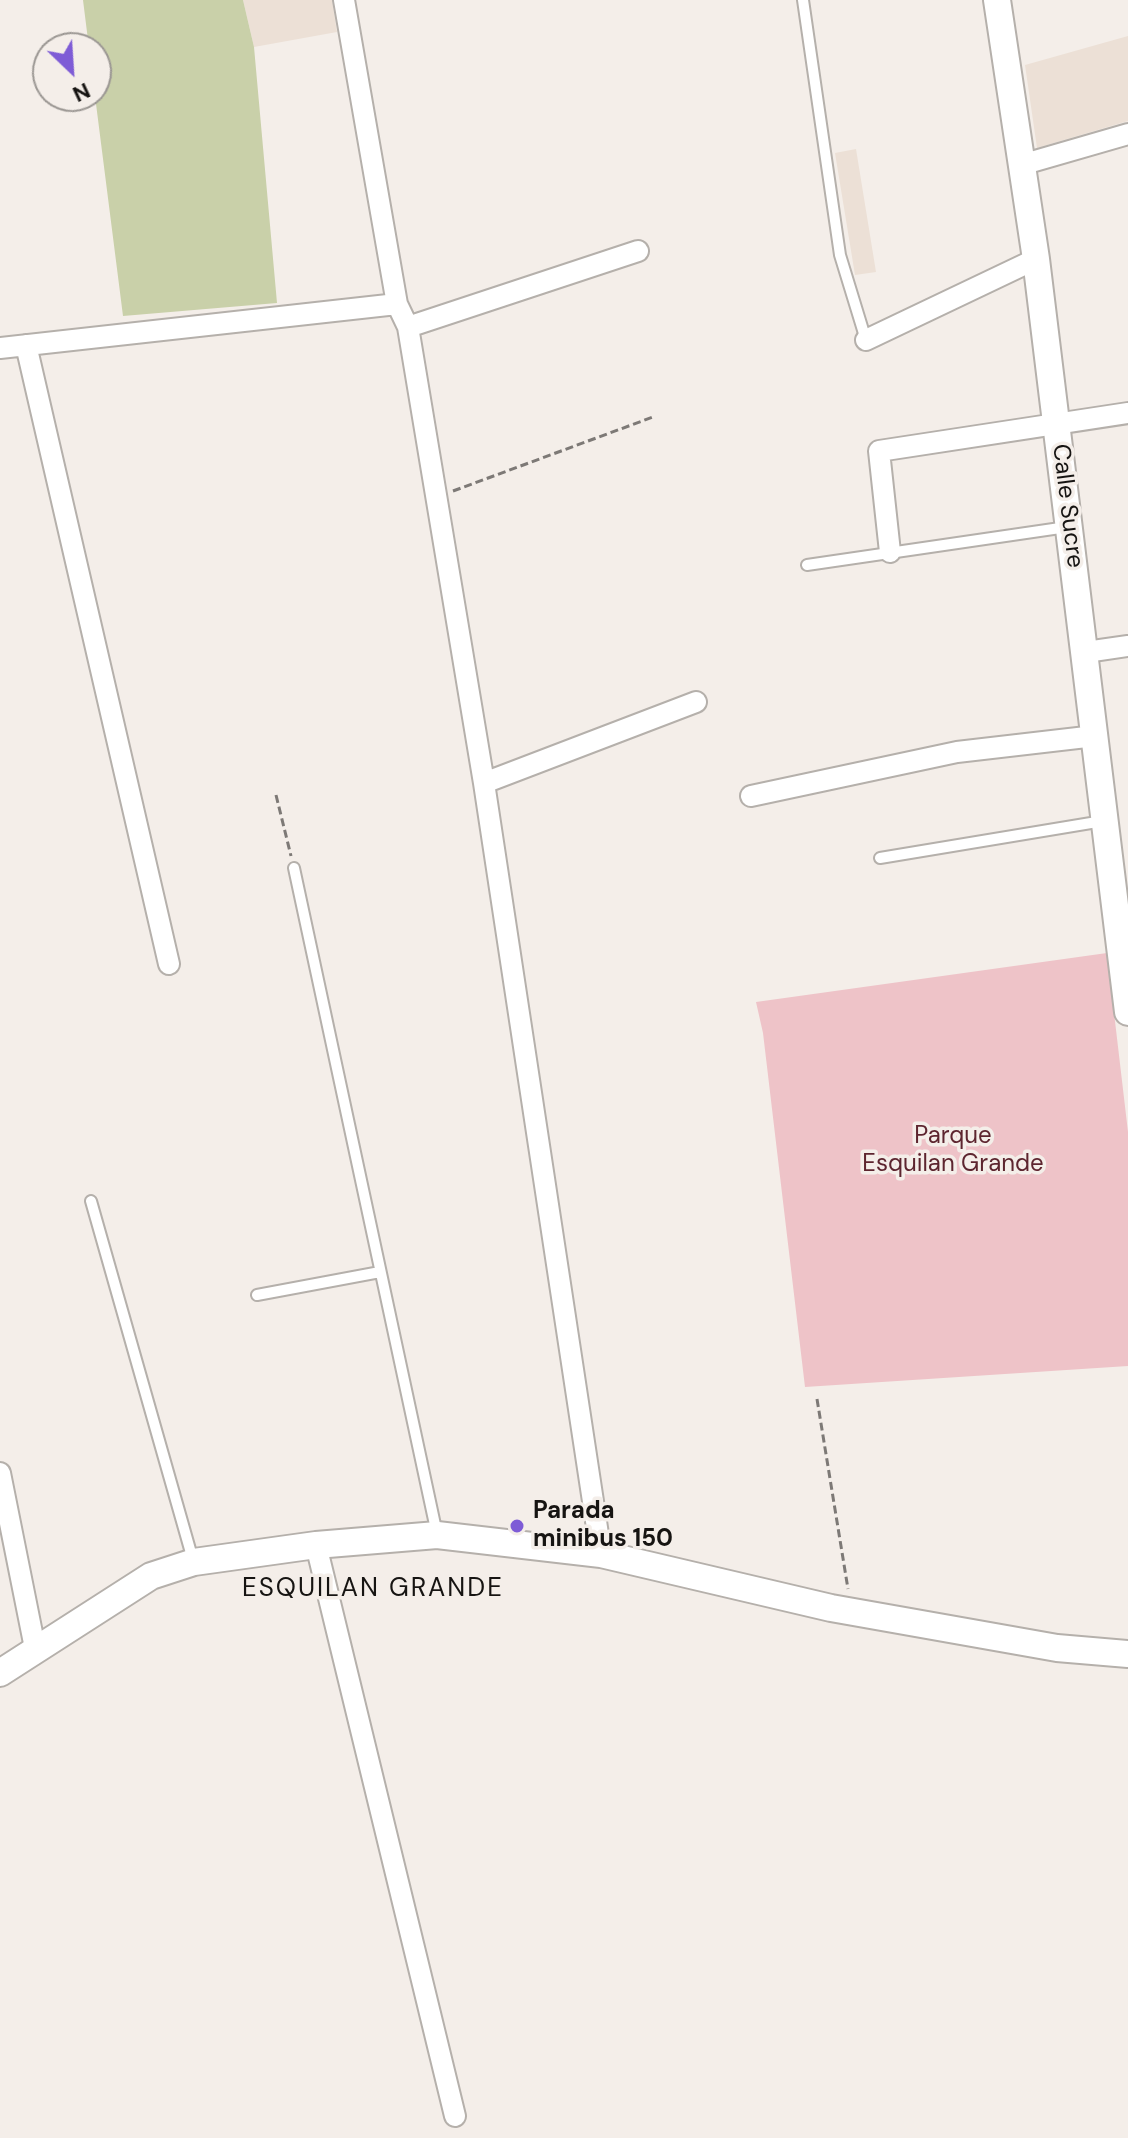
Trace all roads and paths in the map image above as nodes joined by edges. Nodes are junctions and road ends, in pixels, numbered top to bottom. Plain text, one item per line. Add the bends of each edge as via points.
1 (344, 0) edge
2 (803, 0) edge
3 (997, 0) edge
4 (1128, 134) edge
5 (1021, 165) junction
6 (638, 251) dead end
7 (1036, 259) junction
8 (397, 304) junction
9 (408, 327) junction
10 (866, 340) joint
11 (26, 345) junction
12 (0, 348) edge
13 (1128, 413) edge
14 (653, 417) dead end
15 (1056, 424) junction
16 (434, 497) junction
17 (1069, 526) junction
18 (890, 552) junction
19 (807, 565) dead end
20 (1128, 646) edge
21 (1086, 652) junction
22 (696, 702) dead end
23 (1095, 736) junction
24 (484, 783) junction
25 (276, 795) dead end
26 (751, 796) dead end
27 (1105, 820) junction
28 (880, 858) dead end
29 (294, 868) joint
30 (169, 964) dead end
31 (1128, 1012) edge
32 (91, 1201) dead end
33 (380, 1272) junction
34 (257, 1295) dead end
35 (817, 1399) dead end
36 (0, 1473) edge
37 (437, 1535) junction
38 (316, 1545) junction
39 (601, 1554) junction
40 (194, 1562) junction
41 (852, 1612) junction
42 (35, 1648) junction
43 (1128, 1654) edge
44 (0, 1673) edge
45 (455, 2116) dead end

1 - 8 street
2 - 10 lane via 840,255
3 - 5 street, Calle Sucre
4 - 5 street
5 - 7 street, Calle Sucre
6 - 9 street
7 - 10 street
7 - 15 street, Calle Sucre
8 - 9 street
8 - 11 street
9 - 16 street
11 - 12 street
11 - 30 street
13 - 15 street
14 - 16 path
15 - 17 street, Calle Sucre
15 - 18 street via 879,451
16 - 24 street
17 - 18 lane
17 - 21 street, Calle Sucre
18 - 19 lane
20 - 21 street
21 - 23 street, Calle Sucre
22 - 24 street
23 - 26 street via 957,752
23 - 27 street, Calle Sucre
24 - 39 street
25 - 29 path
27 - 28 lane
27 - 31 street, Calle Sucre
29 - 33 lane
32 - 40 lane
33 - 34 lane
33 - 37 lane
35 - 41 path
36 - 42 street
37 - 38 street
37 - 39 street
38 - 40 street
38 - 45 street
39 - 41 street
40 - 42 street via 151,1576
41 - 43 street via 1057,1648
42 - 44 street

